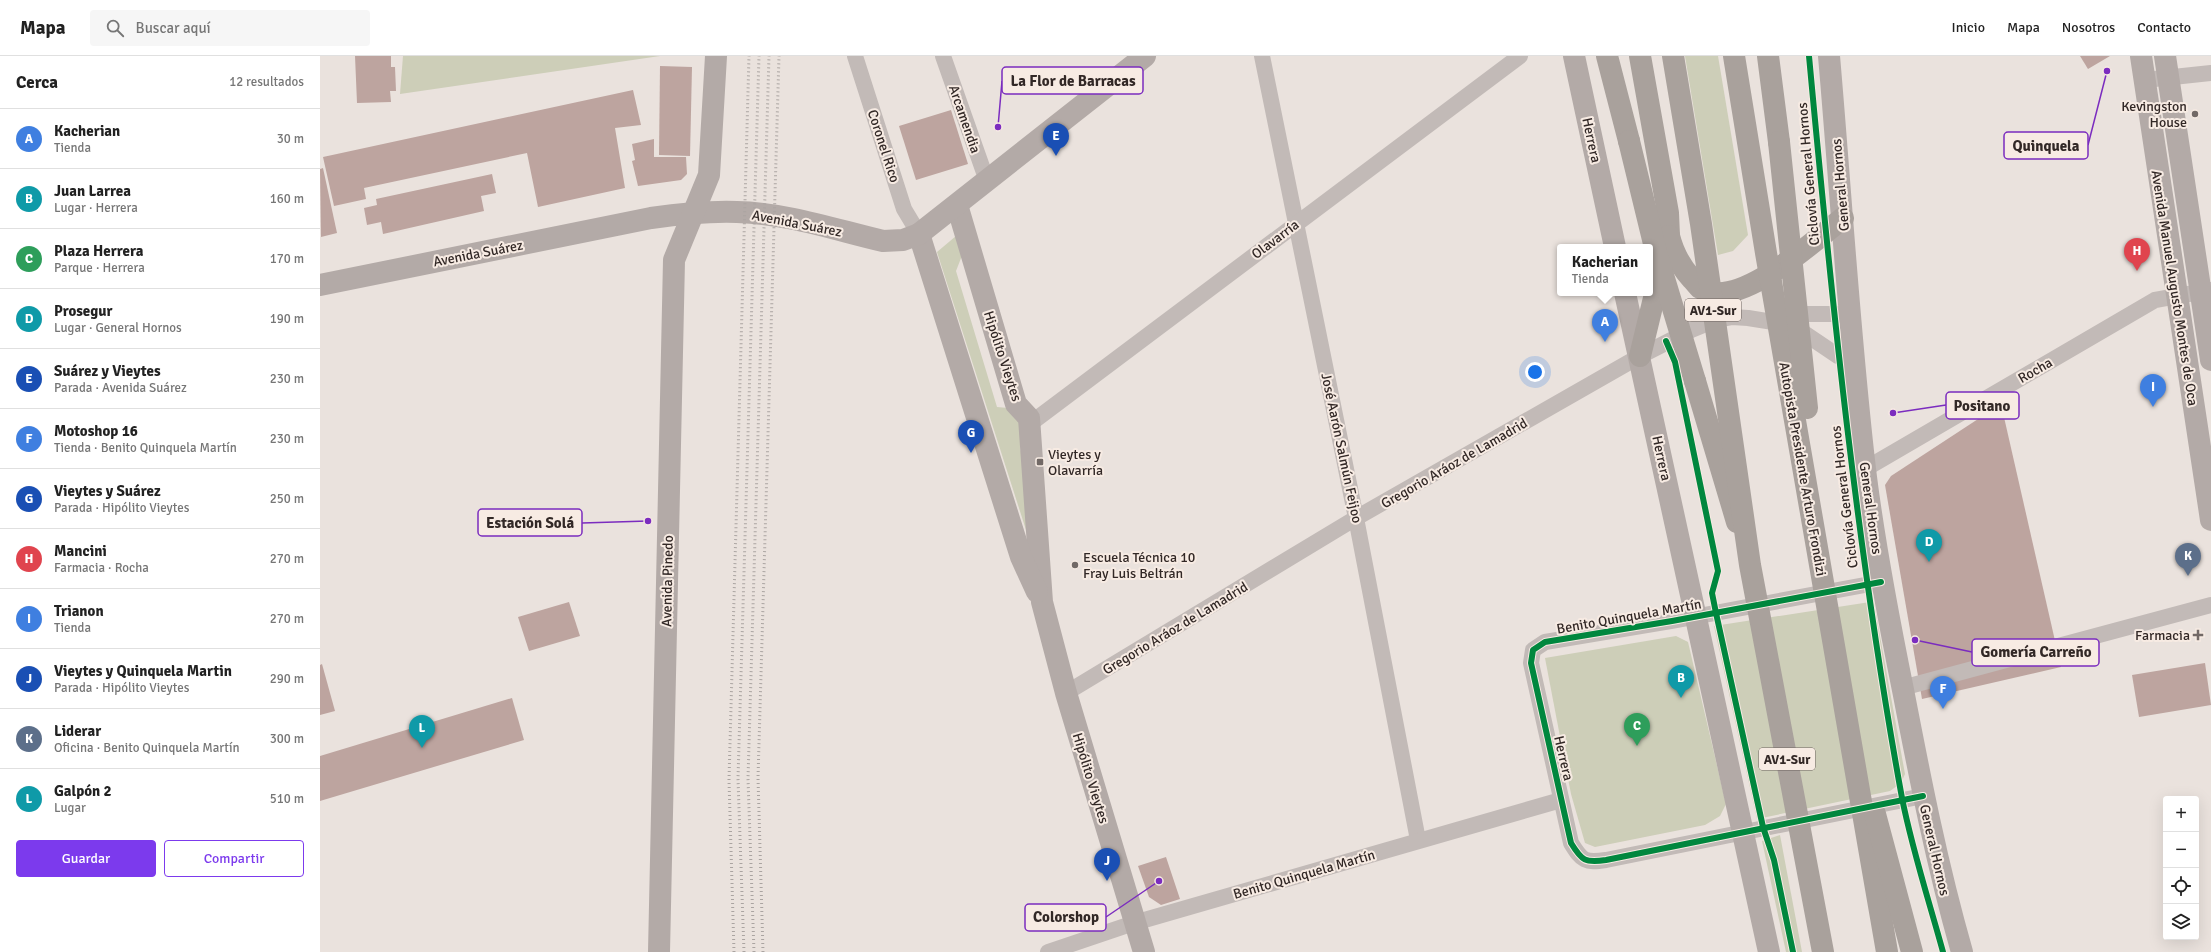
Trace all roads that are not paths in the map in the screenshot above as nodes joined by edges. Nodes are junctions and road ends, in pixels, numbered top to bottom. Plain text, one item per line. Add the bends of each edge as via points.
1 (716, 56) edge
2 (855, 56) edge
3 (943, 56) edge
4 (1145, 56) edge
5 (1262, 56) edge
6 (1520, 56) edge
7 (1574, 56) edge
8 (1607, 56) edge
9 (1640, 56) edge
10 (1673, 56) edge
11 (1734, 56) edge
12 (1768, 56) edge
13 (1829, 56) edge
14 (2141, 56) edge
15 (2165, 56) edge
16 (2211, 73) edge
17 (2169, 78) junction
18 (2145, 80) junction
19 (987, 181) junction
20 (957, 205) junction
21 (693, 213) junction
22 (1843, 218) junction
23 (1296, 224) junction
24 (919, 234) junction
25 (1669, 236) junction
26 (1614, 244) edge
27 (320, 285) edge
28 (2206, 290) edge
29 (2176, 295) junction
30 (1626, 296) edge
31 (1851, 316) junction
32 (1748, 318) junction
33 (1640, 356) junction
34 (2211, 360) edge
35 (1854, 362) junction
36 (1031, 423) junction
37 (1865, 469) junction
38 (1808, 493) junction
39 (1356, 518) junction
40 (2211, 520) edge
41 (1750, 565) junction
42 (1881, 582) junction
43 (1042, 602) junction
44 (2211, 605) edge
45 (1696, 617) junction
46 (1546, 642) joint
47 (1902, 688) junction
48 (1066, 693) junction
49 (1843, 700) junction
50 (1923, 796) junction
51 (1561, 800) junction
52 (1744, 831) junction
53 (1418, 840) junction
54 (1134, 923) junction
55 (659, 952) edge
56 (1048, 952) edge
57 (1144, 952) edge
58 (1769, 952) edge
59 (1824, 952) edge
60 (1887, 952) edge
61 (1912, 952) edge
62 (1962, 952) edge

1 - 21 main road, Avenida Pinedo via 709,175
2 - 24 street, Coronel Rico via 904,209
3 - 19 street, Arcamendia
4 - 19 main road, Avenida Suárez
5 - 23 street, José Aarón Salmún Feijoo
6 - 23 street, Olavarría
7 - 26 main road, Herrera
8 - 41 highway, bridge via 1656,252
9 - 25 highway via 1668,213
10 - 41 highway, AV1-Sur, bridge via 1701,224
11 - 38 highway, Autopista Presidente Arturo Frondizi, bridge
12 - 38 highway, bridge via 1810,444
13 - 22 main road, General Hornos
14 - 18 main road, Avenida Manuel Augusto Montes de Oca
15 - 17 main road, Avenida Manuel Augusto Montes de Oca
16 - 17 street
17 - 18 street
17 - 28 main road, Avenida Manuel Augusto Montes de Oca
18 - 29 main road, Avenida Manuel Augusto Montes de Oca
19 - 20 main road, Avenida Suárez
20 - 24 main road, Avenida Suárez
20 - 36 main road, Hipólito Vieytes via 1016,404 1027,414
21 - 24 main road, Avenida Suárez via 737,212 777,216 883,241 897,242
21 - 27 main road, Avenida Suárez via 651,218
21 - 55 main road, Avenida Pinedo via 674,260 672,296
22 - 25 highway via 1775,272 1731,292 1712,292 1701,288 1684,271 1671,246
22 - 31 main road, General Hornos
23 - 36 street, Olavarría
23 - 39 street, José Aarón Salmún Feijoo
24 - 43 main road, Hipólito Vieytes via 1021,557
25 - 33 highway
28 - 29 street, Rocha
28 - 34 main road, Avenida Manuel Augusto Montes de Oca
29 - 37 street, Rocha via 2154,300
29 - 40 main road, Avenida Manuel Augusto Montes de Oca
30 - 33 main road, Herrera
31 - 32 street, Gregorio Aráoz de Lamadrid via 1789,314
31 - 35 main road, General Hornos
32 - 33 street, Gregorio Aráoz de Lamadrid via 1713,321 1666,341
32 - 35 street, Gregorio Aráoz de Lamadrid via 1792,325 1838,356
33 - 39 street, Gregorio Aráoz de Lamadrid
33 - 45 main road, Herrera
35 - 37 main road, General Hornos
36 - 43 main road, Hipólito Vieytes
37 - 42 main road, General Hornos
38 - 49 highway, Autopista Presidente Arturo Frondizi, bridge
39 - 48 street, Gregorio Aráoz de Lamadrid
39 - 53 street, José Aarón Salmún Feijoo
41 - 59 highway, AV1-Sur, bridge
42 - 45 street, Benito Quinquela Martín
42 - 47 main road, General Hornos
43 - 48 main road, Hipólito Vieytes
44 - 47 street
45 - 46 street, Benito Quinquela Martín
45 - 52 main road, Herrera
46 - 51 street, Herrera via 1533,650 1531,663
47 - 50 main road, General Hornos
48 - 54 main road, Hipólito Vieytes
49 - 60 highway, Autopista Presidente Arturo Frondizi, bridge
49 - 61 highway, bridge
50 - 52 street
50 - 62 main road, General Hornos
51 - 52 street, Herrera via 1571,844 1586,861 1606,860
51 - 53 street, Benito Quinquela Martín
52 - 58 main road, Herrera
53 - 54 street, Benito Quinquela Martín
54 - 56 street, Benito Quinquela Martín
54 - 57 main road, Hipólito Vieytes

